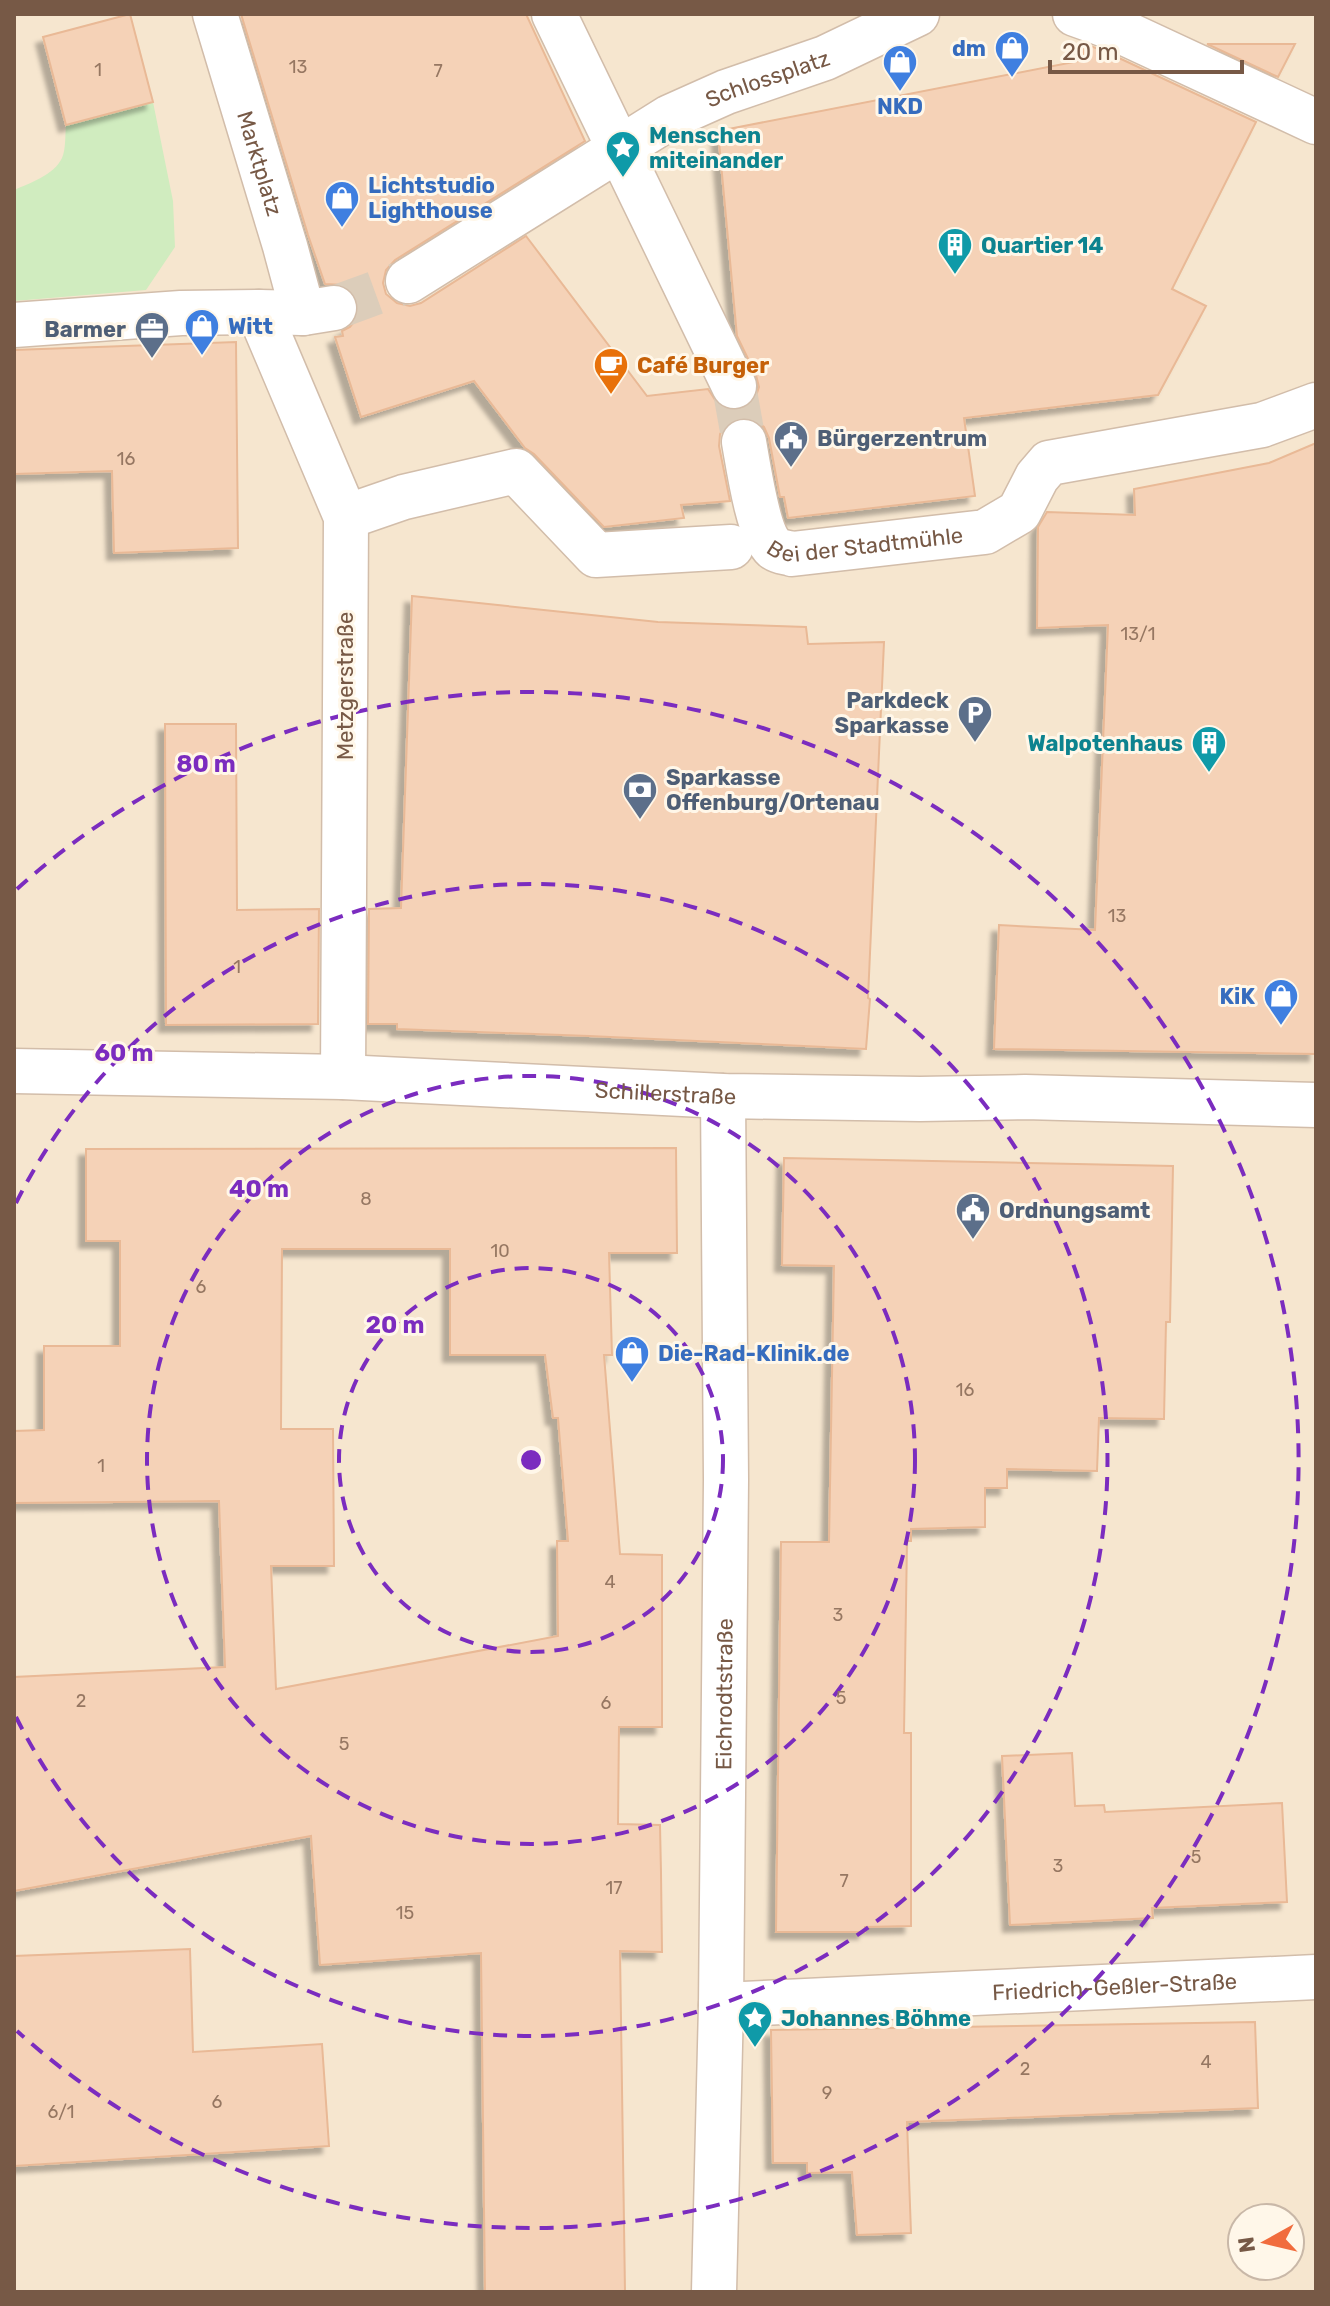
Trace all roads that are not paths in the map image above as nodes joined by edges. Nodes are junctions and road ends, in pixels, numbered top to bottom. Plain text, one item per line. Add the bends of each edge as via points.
1 (215, 14) edge
2 (554, 14) edge
3 (917, 14) edge
4 (1078, 14) edge
5 (1316, 122) edge
6 (619, 147) junction
7 (408, 281) tunnel mouth
8 (259, 312) junction
9 (14, 325) edge
10 (734, 386) tunnel mouth
11 (1316, 405) edge
12 (744, 442) tunnel mouth
13 (346, 517) junction
14 (731, 547) dead end
15 (14, 1071) edge
16 (343, 1077) junction
17 (723, 1096) junction
18 (1316, 1105) edge
19 (1316, 1977) edge
20 (721, 2005) junction
21 (714, 2292) edge

1 - 8 street, Marktplatz via 285,246 318,310
2 - 6 street
3 - 6 street, Schlossplatz via 825,58 712,98
4 - 5 street
6 - 7 street
6 - 10 street
8 - 9 street, Marktplatz
8 - 13 street, Metzgerstraße
11 - 12 street, Bei der Stadtmühle via 1262,425 1049,463 1019,512 985,532 792,554 768,542
13 - 14 street via 404,497 516,471 596,555
13 - 16 street, Metzgerstraße
15 - 16 street, Schillerstraße
16 - 17 street, Schillerstraße
17 - 18 street, Schillerstraße
17 - 20 street, Eichrodtstraße
19 - 20 street, Friedrich-Geßler-Straße
20 - 21 street, Eichrodtstraße

